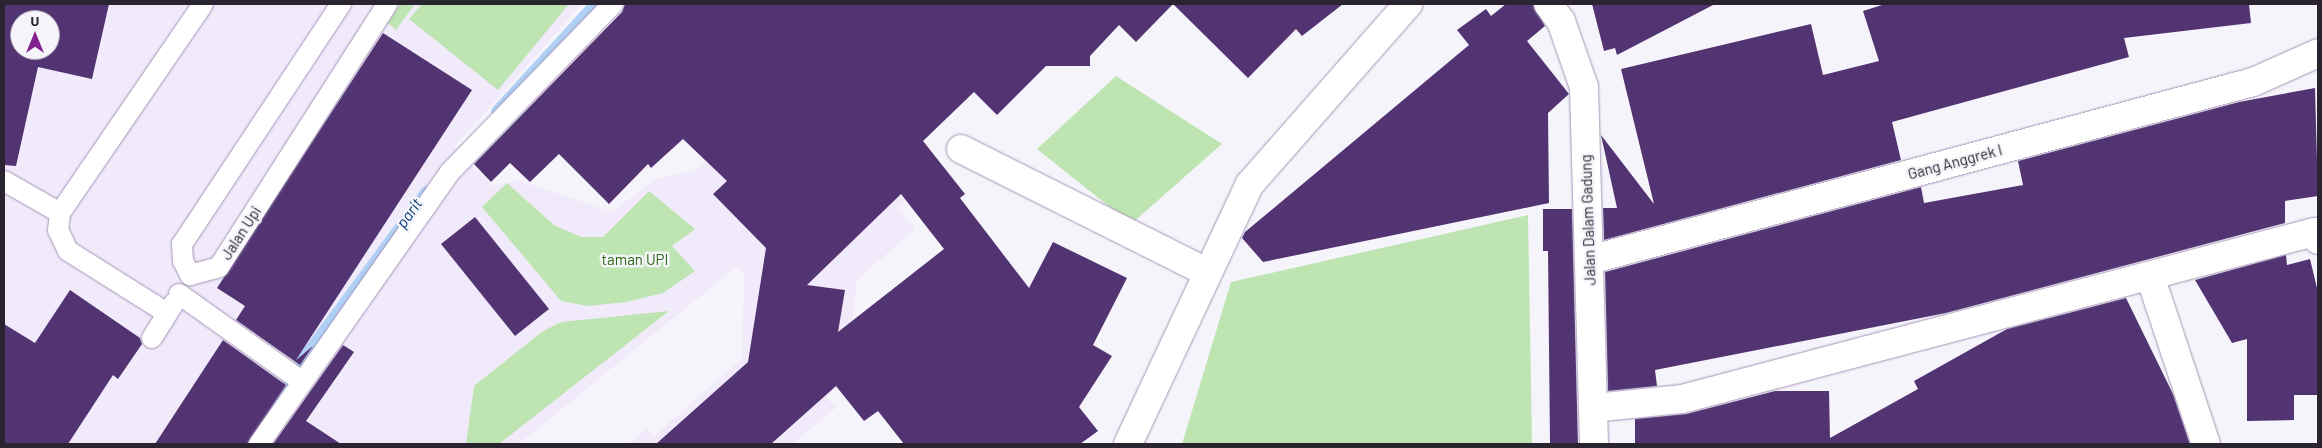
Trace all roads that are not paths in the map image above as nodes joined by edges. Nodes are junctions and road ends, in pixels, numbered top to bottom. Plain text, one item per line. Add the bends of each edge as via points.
1 (203, 4) edge
2 (341, 4) edge
3 (387, 4) edge
4 (613, 4) edge
5 (1408, 4) edge
6 (1548, 4) edge
7 (2318, 53) edge
8 (961, 149) dead end
9 (4, 181) edge
10 (60, 213) junction
11 (2317, 234) edge
12 (1588, 260) junction
13 (1207, 272) junction
14 (190, 275) junction
15 (2151, 279) junction
16 (179, 294) junction
17 (167, 313) junction
18 (152, 338) dead end
19 (298, 380) junction
20 (1593, 408) junction
21 (259, 444) edge
22 (1128, 444) edge
23 (1594, 444) edge
24 (2206, 444) edge

1 - 10 lane
2 - 14 lane via 182,244 183,261
3 - 14 lane, Jalan Upi via 219,267
4 - 19 lane via 450,172
5 - 13 street via 1250,184
6 - 12 street, Jalan Dalam Gadung via 1562,21 1584,87
7 - 12 street, Gang Anggrek I via 2254,82
8 - 13 street
9 - 10 lane
10 - 17 lane via 58,230 68,250
11 - 15 street
12 - 20 street, Jalan Dalam Gadung
13 - 22 street via 1157,389
14 - 16 lane
15 - 20 street via 1682,399
15 - 24 street
16 - 17 lane
16 - 19 lane
17 - 18 lane
19 - 21 lane
20 - 23 street, Jalan Dalam Gadung

